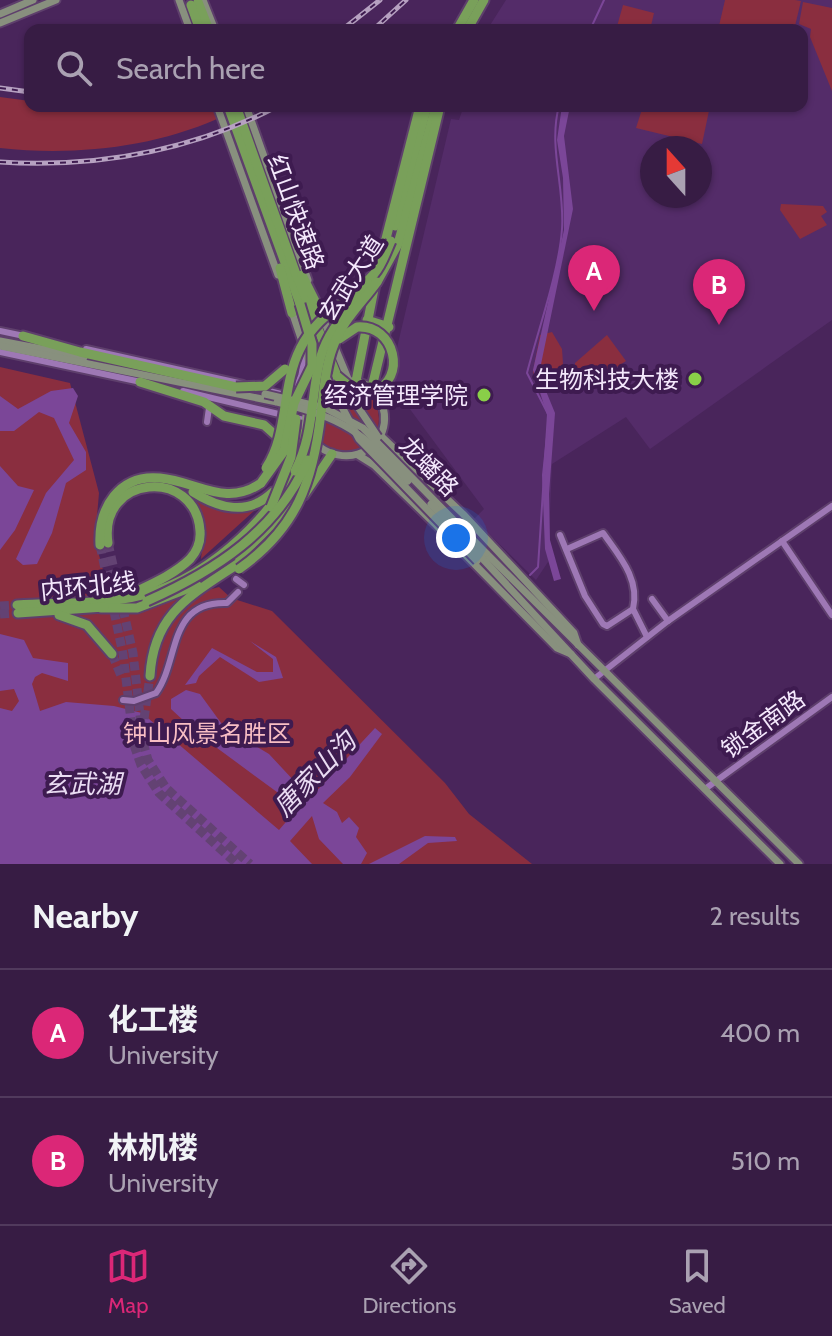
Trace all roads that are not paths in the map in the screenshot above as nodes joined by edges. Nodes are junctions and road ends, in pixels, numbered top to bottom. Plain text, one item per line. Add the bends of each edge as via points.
1 (33, 0) edge
2 (56, 0) edge
3 (179, 0) edge
4 (474, 0) edge
5 (484, 0) edge
6 (197, 2) edge
7 (0, 14) edge
8 (0, 23) edge
9 (188, 24) edge
10 (199, 24) edge
11 (206, 24) edge
12 (211, 24) edge
13 (460, 24) edge
14 (470, 24) edge
15 (219, 112) edge
16 (230, 112) edge
17 (238, 112) edge
18 (248, 112) edge
19 (418, 112) edge
20 (427, 112) edge
21 (434, 112) edge
22 (437, 112) edge
23 (427, 123) junction
24 (266, 202) junction
25 (292, 274) junction
26 (375, 275) junction
27 (311, 290) junction
28 (300, 304) junction
29 (319, 309) junction
30 (292, 313) junction
31 (367, 320) junction
32 (389, 327) junction
33 (0, 331) edge
34 (23, 336) junction
35 (0, 346) edge
36 (300, 346) junction
37 (333, 347) junction
38 (337, 376) junction
39 (352, 381) junction
40 (140, 382) junction
41 (372, 387) junction
42 (320, 390) junction
43 (275, 392) junction
44 (308, 402) junction
45 (294, 403) junction
46 (209, 408) dead end
47 (304, 420) junction
48 (207, 422) dead end
49 (320, 427) junction
50 (305, 432) junction
51 (380, 435) junction
52 (332, 454) junction
53 (358, 455) junction
54 (288, 467) junction
55 (258, 481) junction
56 (312, 484) junction
57 (183, 485) junction
58 (273, 492) junction
59 (832, 506) edge
60 (271, 507) junction
61 (560, 535) dead end
62 (783, 540) junction
63 (567, 549) junction
64 (498, 556) junction
65 (478, 565) junction
66 (238, 574) junction
67 (244, 585) dead end
68 (138, 591) junction
69 (197, 591) junction
70 (238, 592) dead end
71 (652, 599) dead end
72 (81, 601) junction
73 (101, 608) junction
74 (633, 609) junction
75 (44, 612) junction
76 (832, 612) edge
77 (668, 621) junction
78 (647, 637) junction
79 (576, 651) junction
80 (112, 654) tunnel mouth
81 (604, 670) junction
82 (150, 676) tunnel mouth
83 (594, 679) junction
84 (832, 697) edge
85 (123, 700) dead end
86 (716, 780) junction
87 (705, 789) junction
88 (780, 864) edge
89 (799, 864) edge

1 - 7 main road
2 - 8 main road
3 - 9 main road
4 - 13 highway
5 - 14 highway
6 - 10 highway
6 - 11 highway
6 - 12 main road
15 - 30 main road
16 - 24 highway, 红山快速路
17 - 24 highway, 红山快速路
18 - 27 main road
19 - 26 highway
20 - 23 highway, 玄武大道
21 - 23 highway, 玄武大道
22 - 32 highway
23 - 26 highway, 玄武大道, bridge via 391,241
23 - 37 highway, 玄武大道, bridge via 395,252 342,325
24 - 25 highway, 红山快速路
24 - 27 highway
24 - 30 highway
25 - 28 highway, 红山快速路
25 - 38 highway, 红山快速路, bridge
26 - 29 highway via 350,304
26 - 31 highway
26 - 36 highway, bridge via 326,314
26 - 60 highway, 玄武大道, bridge via 328,339 309,439
27 - 29 highway
28 - 45 highway, 红山快速路, bridge via 312,357 309,378
28 - 65 main road, bridge via 353,432
29 - 39 main road
30 - 36 main road
31 - 32 highway
31 - 39 highway
32 - 41 highway
33 - 34 street
34 - 36 highway, bridge via 249,388 270,384
34 - 43 street
35 - 40 street, 龙蟠路
35 - 79 main road, 龙蟠路, bridge via 265,394 338,413 371,435
36 - 42 main road
36 - 43 street via 301,380 291,391
36 - 55 highway, bridge via 287,384 277,447
37 - 38 highway, bridge via 344,333 361,326 380,332 392,352 392,375 378,390 354,390
37 - 49 highway, 玄武大道, bridge
38 - 64 main road, bridge via 391,453
39 - 41 main road
39 - 42 main road via 335,381
40 - 47 street, 龙蟠路
40 - 54 highway via 204,402 224,416 268,427 289,454
41 - 51 main road via 384,411
42 - 44 main road
43 - 44 street
44 - 47 main road
45 - 54 highway, bridge
45 - 55 highway, bridge via 284,451
46 - 48 street
47 - 50 main road
49 - 66 highway, bridge via 296,509 271,544
49 - 73 highway, 内环北线, bridge via 301,476 262,528 214,569 147,601
50 - 52 main road
50 - 54 highway
51 - 53 main road
51 - 64 main road via 463,514
52 - 53 main road
52 - 56 highway
53 - 65 main road
54 - 58 highway
54 - 60 highway, bridge
55 - 57 highway via 245,491 225,493
56 - 69 highway via 262,547
56 - 73 highway via 269,531 199,583 137,608
57 - 58 highway via 210,502 233,508 259,504
57 - 68 highway via 155,478 123,487 103,511 104,544 112,511 137,489 167,488 182,496 197,515 200,538 194,553
58 - 68 highway via 220,550
59 - 62 street
60 - 72 highway, 内环北线, bridge via 231,547 194,572 116,600
61 - 63 street
62 - 76 street
62 - 77 street
63 - 74 street via 585,596 603,624
63 - 74 street via 603,533 637,593
64 - 79 main road via 574,633
65 - 79 main road via 557,648
66 - 67 street
66 - 69 highway
68 - 72 highway
69 - 82 highway via 162,626 152,649
70 - 85 street via 227,603 214,603 182,624 156,693
71 - 77 street
72 - 75 highway, 内环北线 via 18,609
73 - 75 highway, 内环北线
74 - 78 street
75 - 80 highway via 87,625
77 - 78 street
78 - 81 street
79 - 81 main road, 龙蟠路
79 - 83 main road, 龙蟠路
81 - 83 street
81 - 86 main road, 龙蟠路
83 - 87 main road, 龙蟠路
84 - 86 street, 锁金南路
86 - 87 street, 锁金南路
86 - 89 main road, 龙蟠路
87 - 88 main road, 龙蟠路

